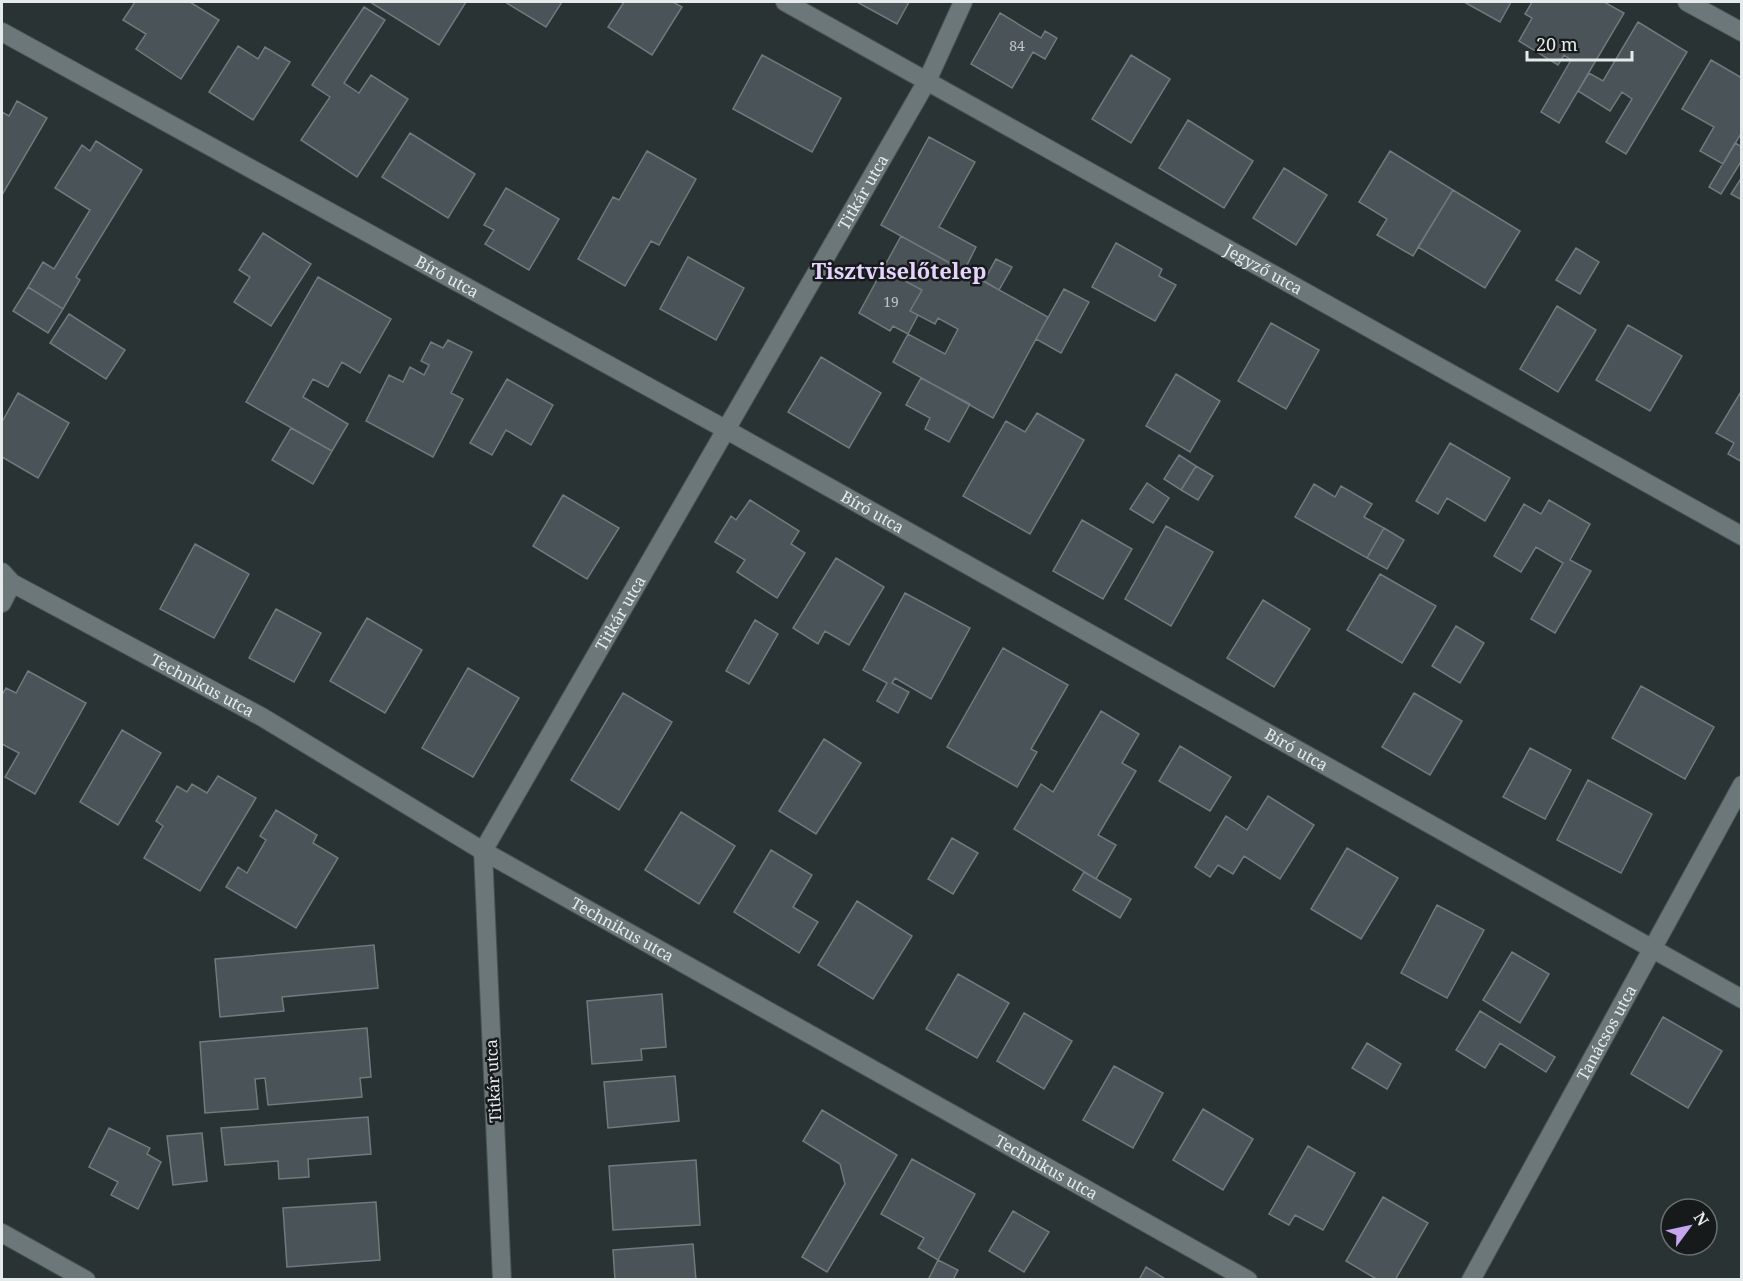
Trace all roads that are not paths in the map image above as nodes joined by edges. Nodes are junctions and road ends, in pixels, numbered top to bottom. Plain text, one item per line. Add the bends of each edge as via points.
1 (785, 2) edge
2 (963, 2) edge
3 (1687, 2) edge
4 (2, 32) edge
5 (1742, 32) edge
6 (927, 81) junction
7 (725, 429) junction
8 (1742, 536) edge
9 (7, 578) edge
10 (2, 603) edge
11 (1742, 785) edge
12 (483, 851) junction
13 (1652, 949) junction
14 (1742, 999) edge
15 (2, 1233) edge
16 (86, 1280) edge
17 (502, 1280) edge
18 (1248, 1280) edge
19 (1471, 1280) edge

1 - 6 street, Jegyző utca
2 - 6 street, Titkár utca
3 - 5 street
4 - 7 street, Bíró utca
6 - 7 street, Titkár utca
6 - 8 street, Jegyző utca
7 - 12 street, Titkár utca
7 - 13 street, Bíró utca
9 - 10 street
9 - 12 street, Technikus utca via 262,717
11 - 13 street, Tanácsos utca
12 - 17 street, Titkár utca
12 - 18 street, Technikus utca
13 - 14 street, Bíró utca
13 - 19 street, Tanácsos utca
15 - 16 street

